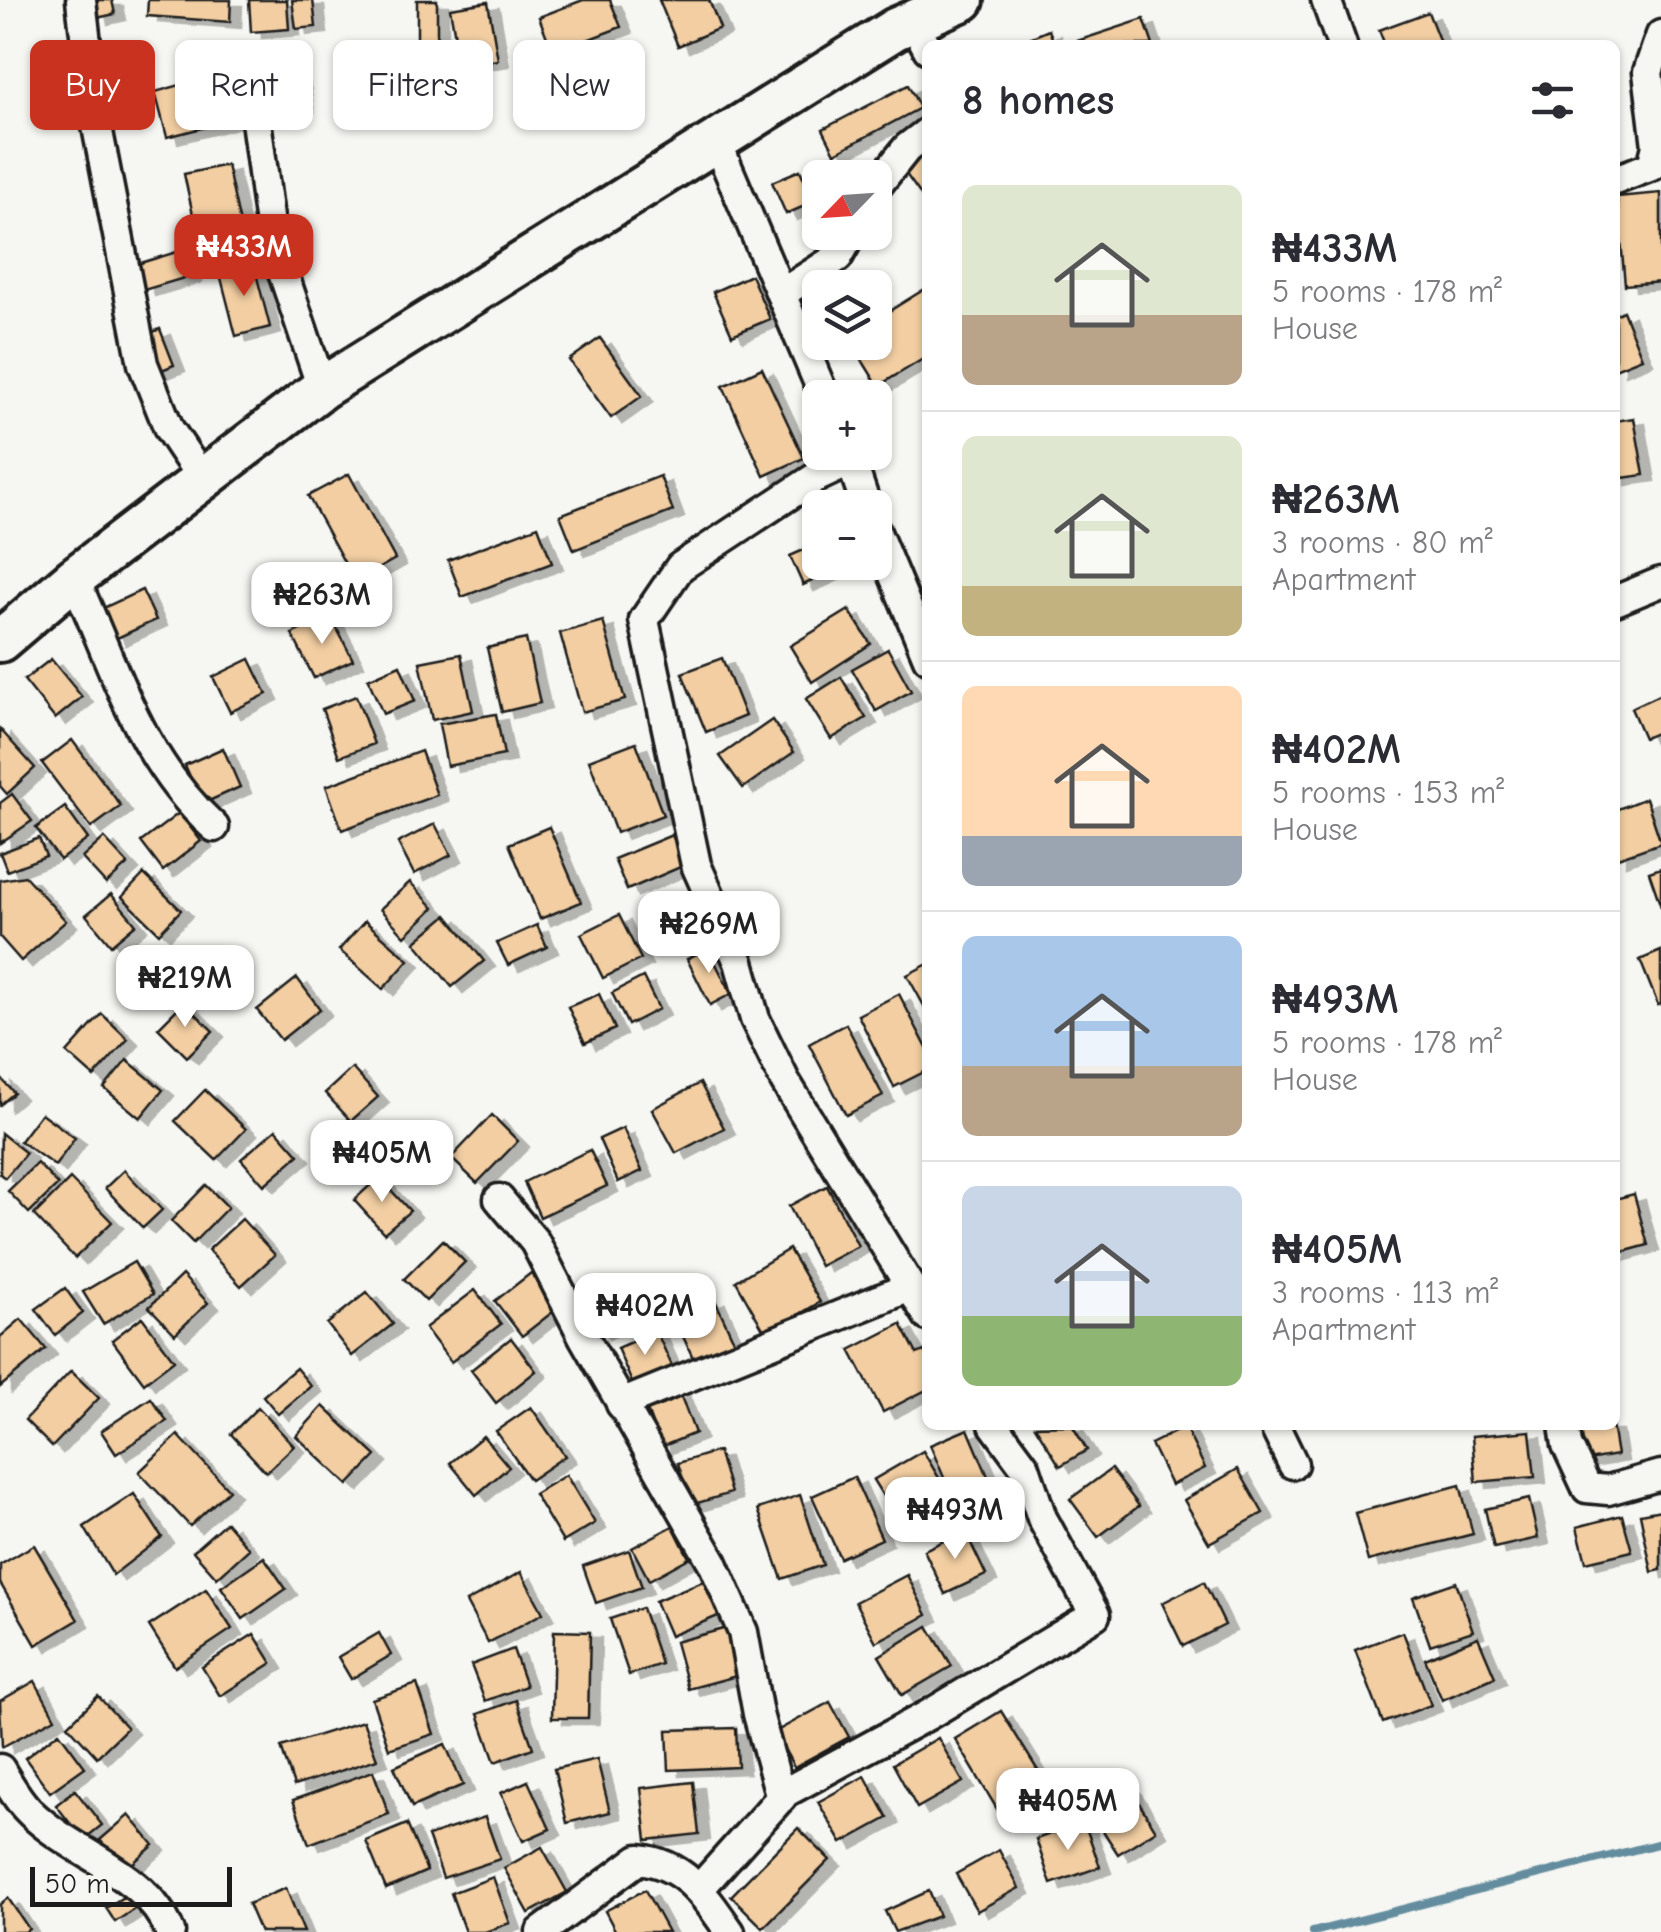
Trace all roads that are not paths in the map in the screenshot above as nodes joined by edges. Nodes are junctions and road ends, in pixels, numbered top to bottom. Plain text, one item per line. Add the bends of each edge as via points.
1 (81, 0) edge
2 (962, 0) edge
3 (1326, 0) edge
4 (920, 35) edge
5 (1661, 36) edge
6 (1340, 40) edge
7 (257, 130) edge
8 (922, 136) edge
9 (715, 138) junction
10 (892, 166) edge
11 (1620, 178) edge
12 (842, 250) edge
13 (781, 294) junction
14 (817, 380) edge
15 (322, 388) junction
16 (828, 470) edge
17 (202, 480) junction
18 (892, 571) edge
19 (74, 578) junction
20 (1661, 582) edge
21 (1620, 599) edge
22 (0, 641) edge
23 (922, 644) edge
24 (214, 827) dead end
25 (499, 1199) dead end
26 (910, 1287) junction
27 (922, 1306) edge
28 (621, 1404) junction
29 (998, 1430) edge
30 (1277, 1430) edge
31 (1565, 1430) edge
32 (1294, 1464) dead end
33 (1661, 1475) edge
34 (0, 1769) edge
35 (781, 1798) junction
36 (700, 1888) junction
37 (170, 1932) edge
38 (541, 1932) edge
39 (730, 1932) edge

1 - 17 street via 94,111 142,364 169,430
2 - 4 main road
3 - 6 street
4 - 9 main road
5 - 11 street via 1648,72 1657,146 1652,166
7 - 15 street via 272,240
8 - 10 street
9 - 13 street
9 - 15 main road
12 - 13 street
13 - 14 street
15 - 17 main road
16 - 26 street via 680,567 644,620 696,865 739,962 755,1019 784,1082
17 - 19 main road
18 - 23 street
19 - 22 main road
19 - 24 street via 138,730 178,794
20 - 21 street
25 - 28 street via 535,1242
26 - 27 street
26 - 28 street
28 - 35 street via 714,1563 743,1632
29 - 35 street via 1024,1467 1042,1518 1095,1615
30 - 32 street
31 - 33 street via 1587,1488 1608,1490
34 - 37 street via 32,1814 145,1896 163,1913
35 - 36 street
36 - 38 street via 664,1862 639,1858
36 - 39 street

